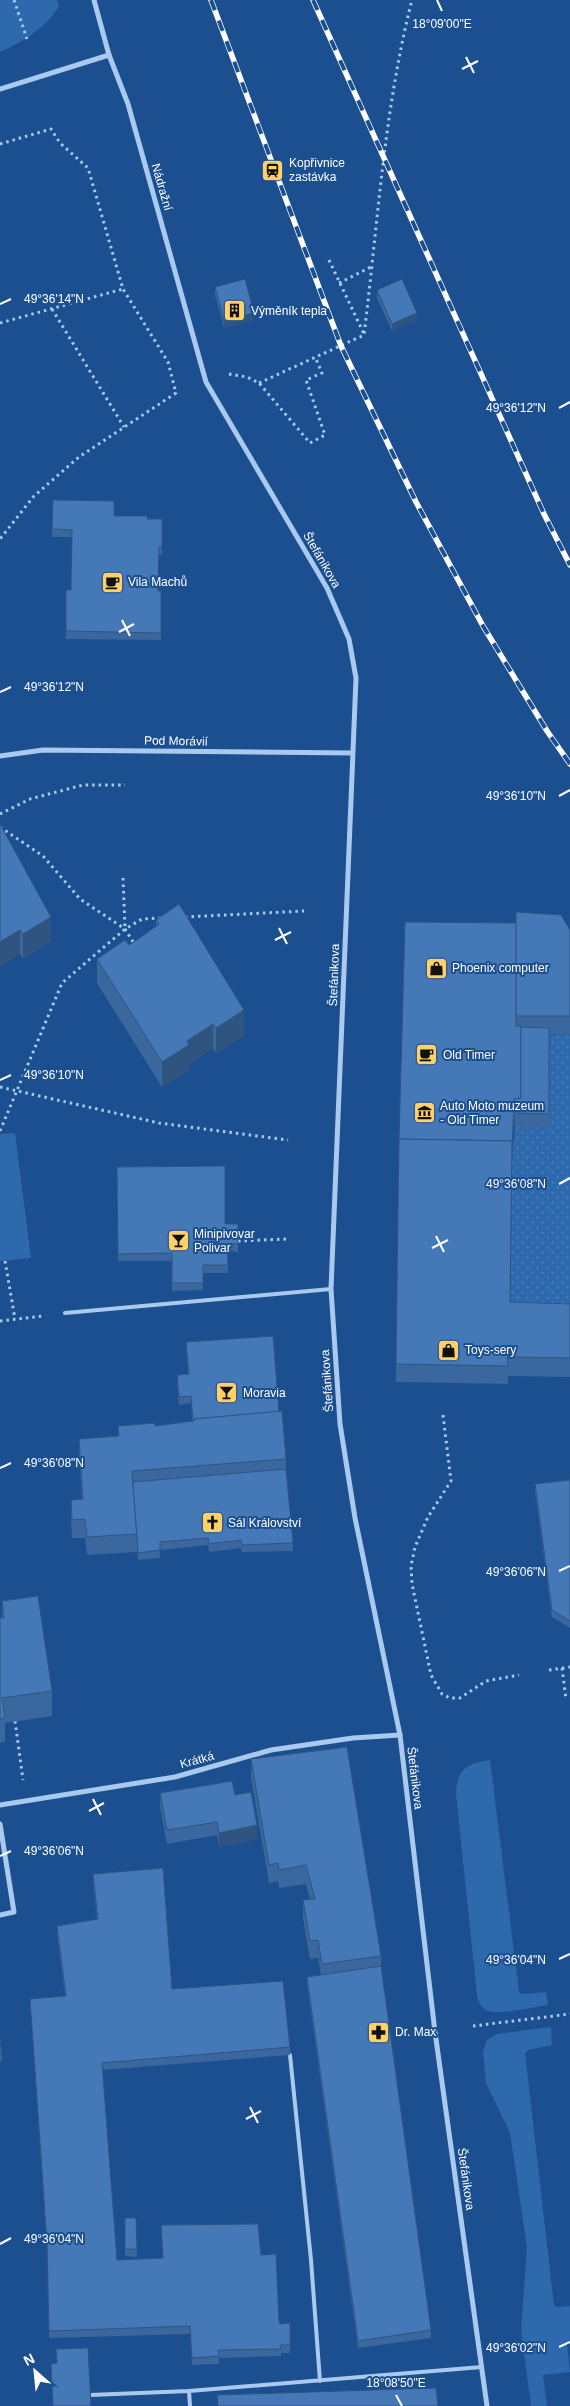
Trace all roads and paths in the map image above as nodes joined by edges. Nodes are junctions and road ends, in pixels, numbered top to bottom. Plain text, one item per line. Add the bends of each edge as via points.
1 (14, 0) edge
2 (94, 0) edge
3 (412, 0) edge
4 (26, 40) dead end
5 (110, 55) junction
6 (0, 89) edge
7 (0, 144) edge
8 (328, 260) dead end
9 (372, 266) junction
10 (339, 283) junction
11 (123, 288) junction
12 (52, 309) junction
13 (0, 323) edge
14 (364, 335) junction
15 (316, 359) junction
16 (229, 374) dead end
17 (206, 382) joint
18 (259, 383) junction
19 (124, 428) junction
20 (0, 539) edge
21 (352, 753) junction
22 (0, 756) edge
23 (125, 785) dead end
24 (0, 814) edge
25 (0, 827) edge
26 (123, 878) dead end
27 (304, 911) dead end
28 (170, 917) edge
29 (180, 917) edge
30 (125, 929) junction
31 (139, 952) edge
32 (0, 1087) edge
33 (15, 1092) junction
34 (0, 1131) edge
35 (288, 1140) dead end
36 (288, 1238) dead end
37 (238, 1241) edge
38 (5, 1261) dead end
39 (332, 1289) junction
40 (65, 1313) joint
41 (15, 1319) junction
42 (0, 1321) edge
43 (443, 1415) dead end
44 (570, 1667) edge
45 (562, 1668) junction
46 (549, 1670) dead end
47 (519, 1675) dead end
48 (566, 1699) dead end
49 (15, 1721) edge
50 (400, 1735) junction
51 (16, 1781) dead end
52 (0, 1805) edge
53 (0, 1824) edge
54 (0, 1915) edge
55 (570, 2014) edge
56 (473, 2026) dead end
57 (290, 2054) edge
58 (482, 2368) junction
59 (320, 2380) junction
60 (189, 2391) junction
61 (90, 2395) edge
62 (190, 2406) edge
63 (487, 2406) edge

1 - 4 path
2 - 5 street, Nádražní
3 - 9 path via 383,157
5 - 6 street
5 - 17 street, Nádražní via 128,104
7 - 11 path via 51,129 60,143 88,168
8 - 10 path
9 - 10 path
9 - 14 path
10 - 14 path
11 - 12 path
11 - 19 path via 168,362 176,394
12 - 13 path
12 - 19 path
14 - 15 path
15 - 18 path
15 - 18 path via 322,373 306,380 325,435 310,443
16 - 18 path
17 - 21 street, Štefánikova via 327,588 348,639 356,678
19 - 20 path via 79,457 34,496
21 - 22 street, Pod Morávií via 43,750
21 - 39 street, Štefánikova
23 - 24 path via 83,785 30,799
25 - 30 path via 43,856 80,899
26 - 30 path
27 - 29 path
28 - 30 path via 142,918
30 - 31 path
30 - 33 path via 62,983
32 - 33 path
33 - 34 path
33 - 35 path via 159,1123
36 - 37 path
38 - 41 path
39 - 40 lane
39 - 50 street, Štefánikova via 340,1424 355,1518
40 - 41 path
41 - 42 path
43 - 47 path via 451,1482 428,1517 411,1566 431,1675 442,1694 460,1698 486,1681
44 - 45 path
45 - 46 path
45 - 48 path
49 - 51 path via 23,1780
50 - 52 street, Krátká via 271,1750 175,1777
50 - 58 street, Štefánikova via 435,2032
53 - 54 street via 14,1912
55 - 56 path
57 - 59 lane
58 - 59 lane
58 - 63 street, Štefánikova
59 - 60 lane
60 - 61 lane
60 - 62 lane

